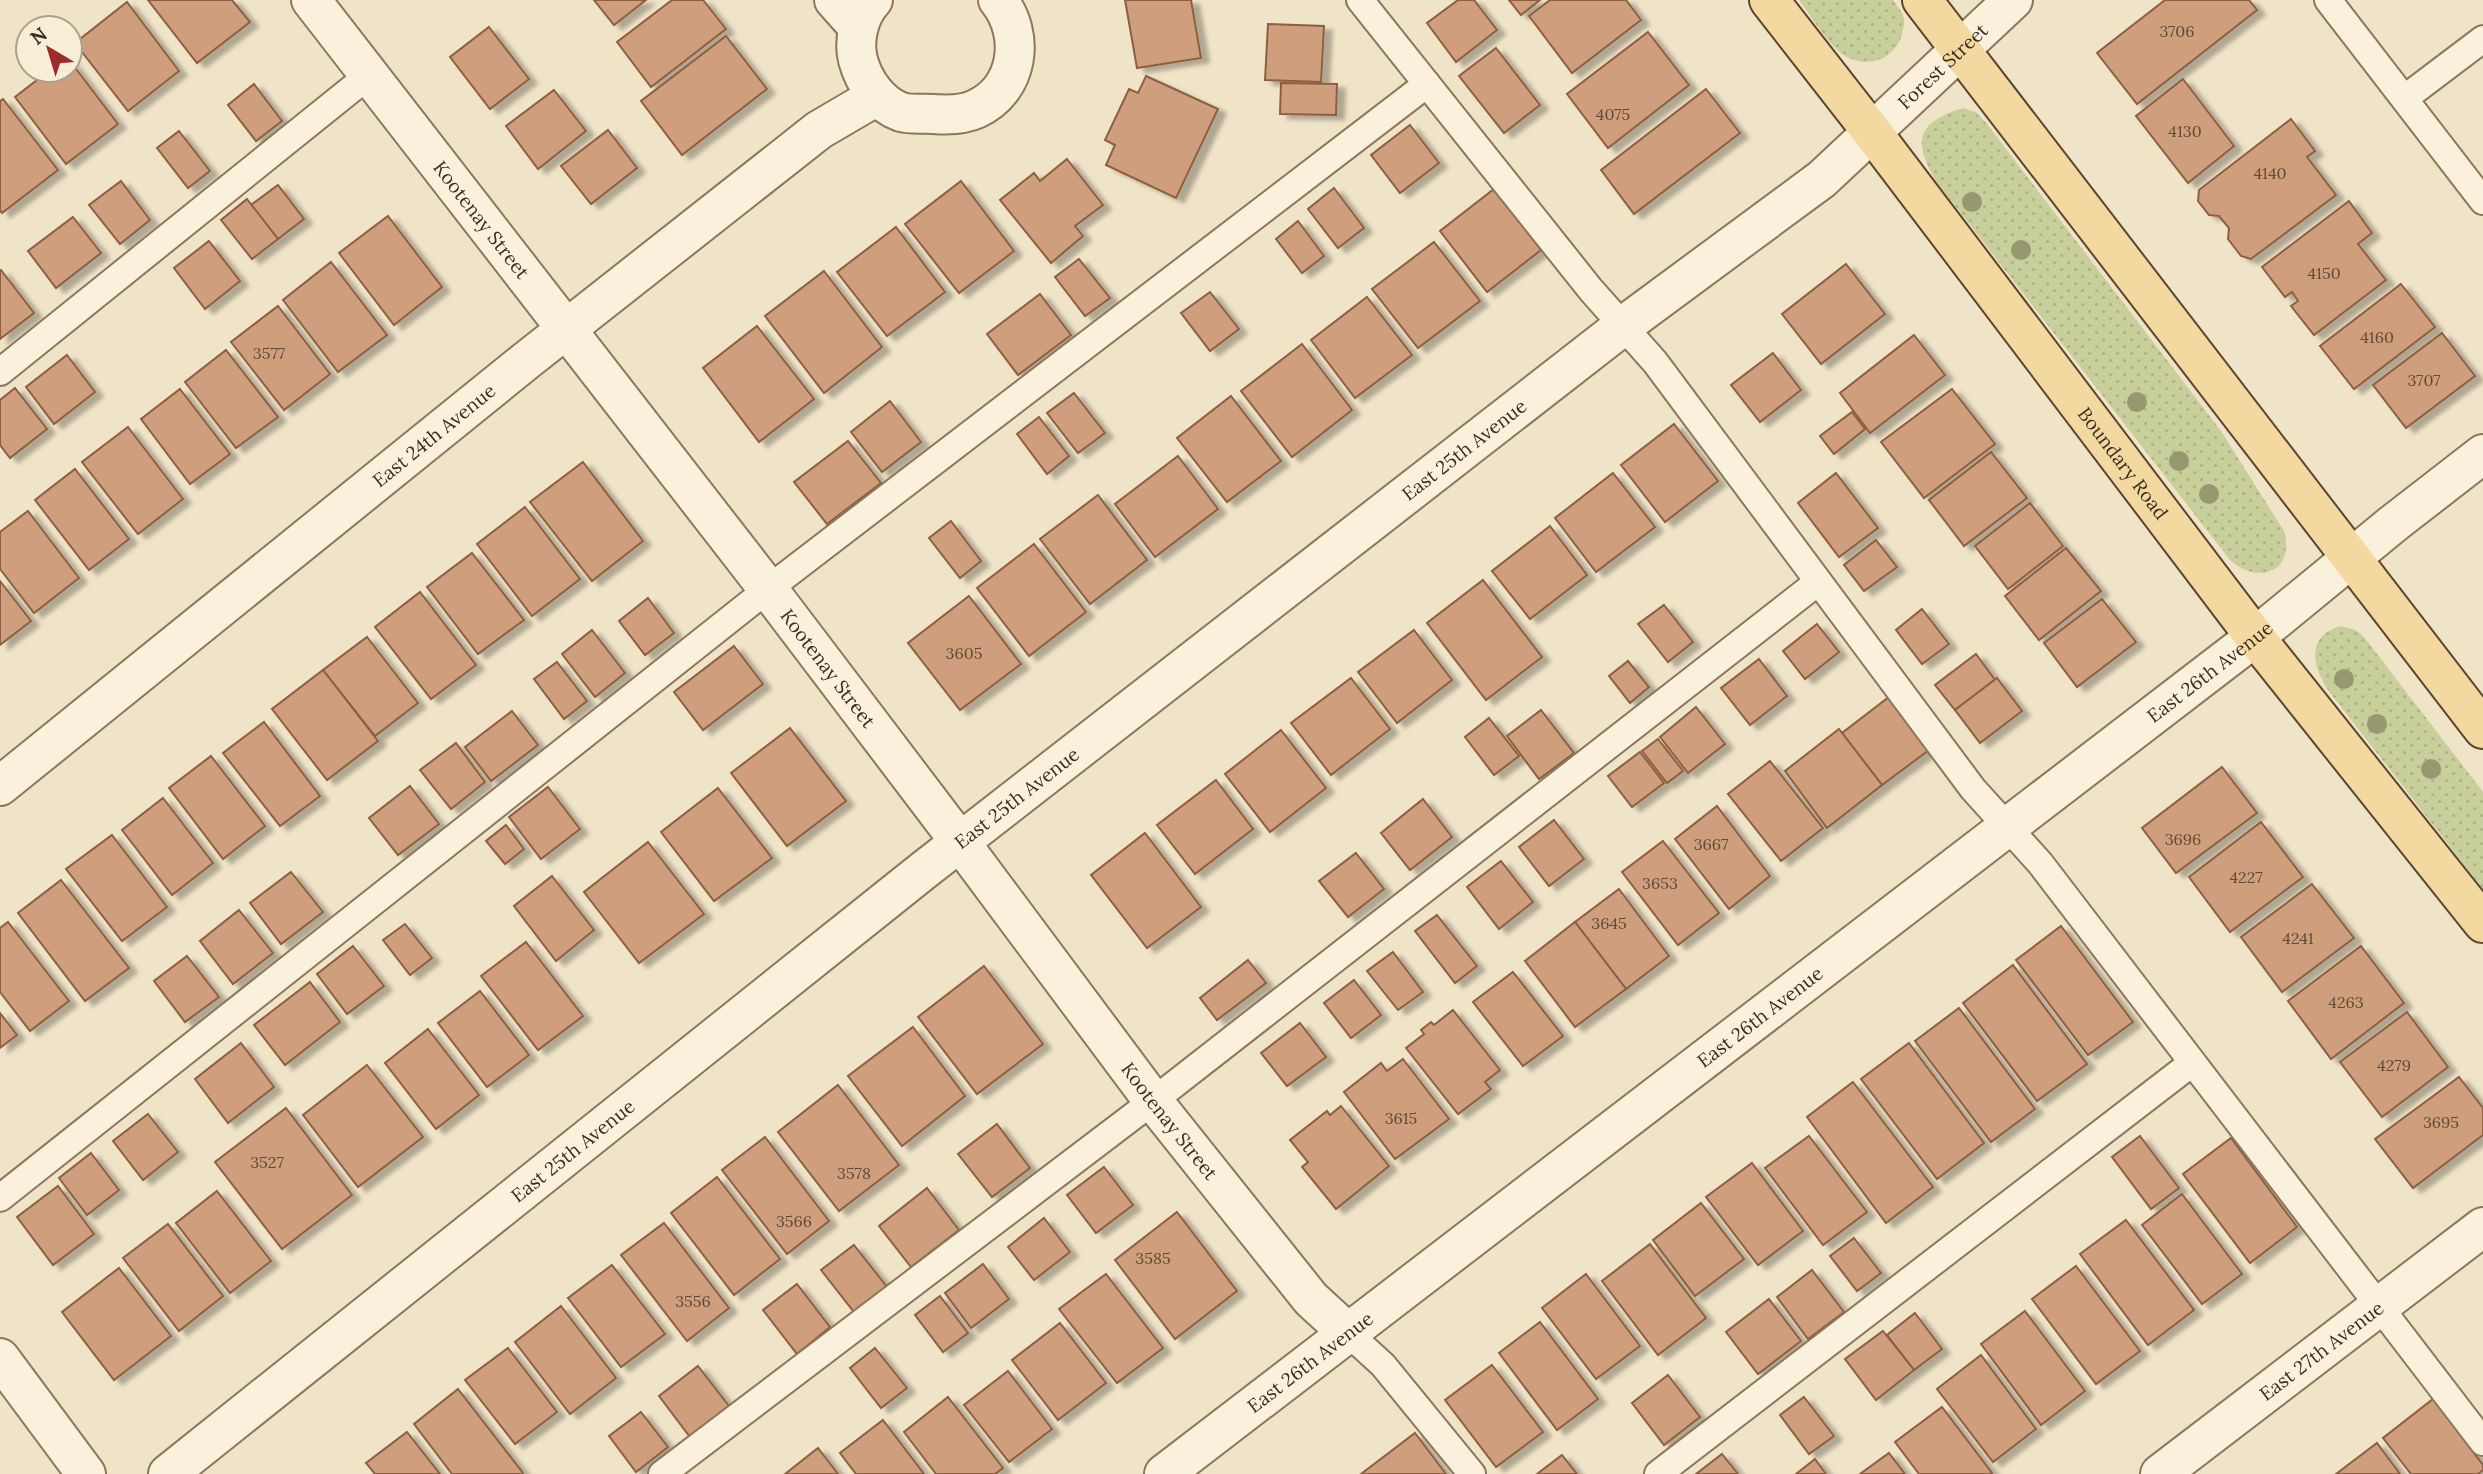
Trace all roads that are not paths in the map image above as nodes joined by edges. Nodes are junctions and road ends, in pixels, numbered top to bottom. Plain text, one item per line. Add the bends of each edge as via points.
1 (311, 0) edge
2 (998, 0) edge
3 (1360, 0) edge
4 (1769, 0) edge
5 (1922, 0) edge
6 (2013, 0) edge
7 (2328, 0) edge
8 (855, 9) edge
9 (2483, 39) edge
10 (1959, 48) junction
11 (369, 75) junction
12 (1427, 84) junction
13 (877, 96) junction
14 (2406, 98) junction
15 (1872, 132) junction
16 (2483, 201) edge
17 (1623, 326) junction
18 (566, 329) junction
19 (0, 372) edge
20 (2483, 454) edge
21 (2352, 558) junction
22 (1818, 582) junction
23 (768, 589) junction
24 (2255, 637) junction
25 (2483, 729) edge
26 (0, 786) edge
27 (2008, 827) junction
28 (960, 842) junction
29 (2483, 923) edge
30 (2192, 1063) junction
31 (1153, 1101) junction
32 (0, 1198) edge
33 (2483, 1227) edge
34 (2381, 1306) junction
35 (1348, 1333) junction
36 (0, 1358) edge
37 (2483, 1442) edge
38 (86, 1474) edge
39 (168, 1474) edge
40 (662, 1474) edge
41 (1164, 1474) edge
42 (1472, 1474) edge
43 (1658, 1474) edge
44 (2160, 1474) edge

1 - 11 street, Kootenay Street
2 - 13 street via 1009,13 1016,40 1013,68 999,92 976,109 949,115 901,111
3 - 12 lane
4 - 15 main road, Boundary Road
5 - 10 main road
6 - 10 street, Forest Street
7 - 14 lane
8 - 13 street via 856,52 863,76
9 - 14 lane
10 - 15 street, Forest Street
10 - 21 main road
11 - 18 street, Kootenay Street
11 - 19 lane
12 - 17 lane
12 - 23 lane
13 - 18 street, East 24th Avenue via 819,130
14 - 16 lane
15 - 17 street, East 25th Avenue via 1822,178
15 - 24 main road, Boundary Road
17 - 22 lane via 1655,362
17 - 28 street, East 25th Avenue
18 - 23 street, Kootenay Street
18 - 26 street, East 24th Avenue
20 - 21 street, East 26th Avenue
21 - 24 street, East 26th Avenue
21 - 25 main road
22 - 27 lane via 1973,789
22 - 31 lane
23 - 28 street, Kootenay Street
23 - 32 lane
24 - 27 street, East 26th Avenue
24 - 29 main road, Boundary Road
27 - 30 lane
27 - 35 street, East 26th Avenue
28 - 31 street, Kootenay Street
28 - 39 street, East 25th Avenue
30 - 34 lane
30 - 43 lane
31 - 35 street, Kootenay Street via 1311,1299
31 - 40 lane
33 - 34 street, East 27th Avenue
34 - 37 lane
34 - 44 street, East 27th Avenue
35 - 41 street, East 26th Avenue
35 - 42 lane via 1383,1365
36 - 38 street

